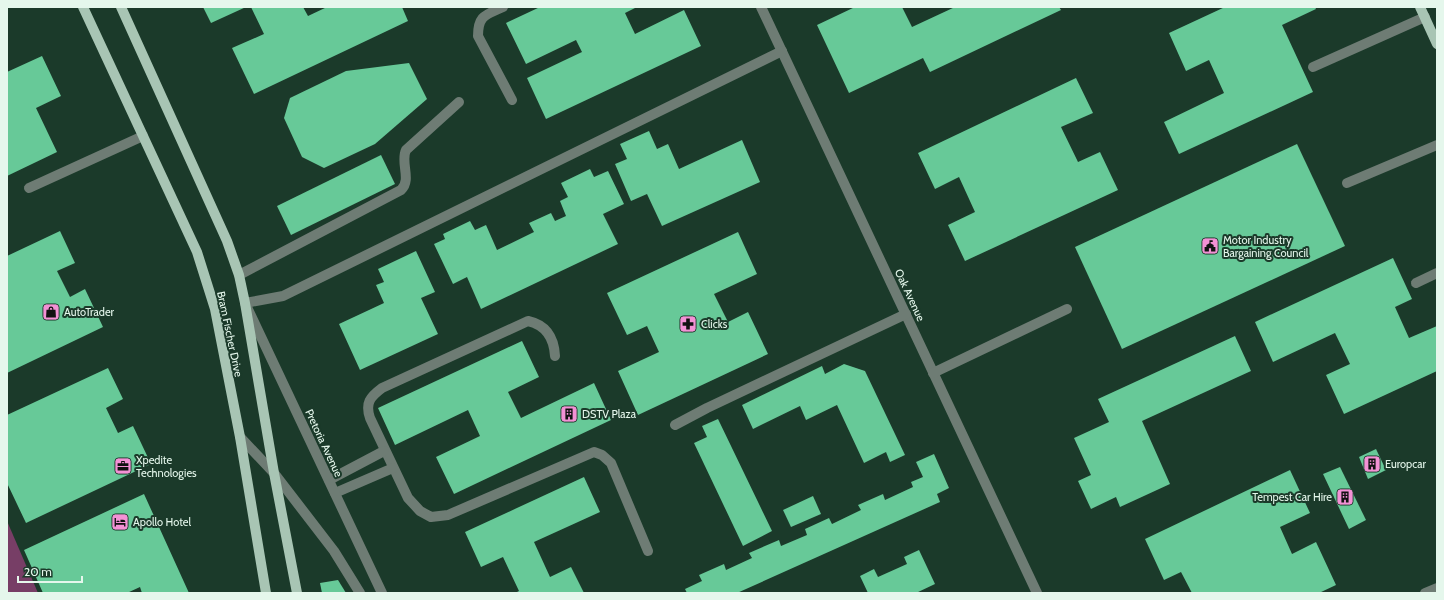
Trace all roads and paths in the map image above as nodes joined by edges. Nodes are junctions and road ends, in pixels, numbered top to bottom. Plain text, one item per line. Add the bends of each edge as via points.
1 (83, 7) edge
2 (121, 7) edge
3 (503, 7) edge
4 (761, 7) edge
5 (1420, 7) edge
6 (1424, 17) junction
7 (1437, 44) edge
8 (782, 51) junction
9 (1313, 68) dead end
10 (512, 100) dead end
11 (459, 102) dead end
12 (143, 136) junction
13 (1437, 145) edge
14 (1347, 182) dead end
15 (30, 188) dead end
16 (1437, 273) edge
17 (239, 275) junction
18 (1416, 283) dead end
19 (245, 303) junction
20 (1067, 310) dead end
21 (906, 314) junction
22 (555, 356) dead end
23 (933, 373) junction
24 (674, 425) dead end
25 (240, 437) junction
26 (384, 451) junction
27 (393, 468) junction
28 (274, 473) junction
29 (329, 480) junction
30 (335, 493) junction
31 (648, 551) dead end
32 (1437, 588) edge
33 (266, 593) edge
34 (297, 593) edge
35 (360, 593) edge
36 (382, 593) edge
37 (1037, 593) edge
38 (1425, 593) edge

1 - 12 main road, Bram Fischer Drive
2 - 17 main road, Bram Fischer Drive via 227,241
3 - 10 street via 481,20 478,25 478,36
4 - 8 street, Oak Avenue
5 - 6 main road
6 - 7 main road
6 - 9 street
8 - 19 street via 283,296
8 - 21 street, Oak Avenue
11 - 17 street via 406,150 406,183 401,190
12 - 15 street
12 - 25 main road, Bram Fischer Drive via 197,252 215,310
13 - 14 street
16 - 18 street
17 - 19 main road, Bram Fischer Drive
19 - 28 main road, Bram Fischer Drive
19 - 29 street, Pretoria Avenue
20 - 23 street
21 - 23 street, Oak Avenue
21 - 24 street
22 - 26 street via 554,346 545,328 528,321 382,388 374,393 367,409
23 - 37 street, Oak Avenue
25 - 28 street
25 - 33 main road, Bram Fischer Drive
26 - 27 street
26 - 29 street
27 - 30 street
27 - 31 street via 408,498 420,511 431,517 448,515 594,452 611,463
28 - 34 main road, Bram Fischer Drive
28 - 35 street via 334,550
29 - 30 street, Pretoria Avenue
30 - 36 street, Pretoria Avenue
32 - 38 street

